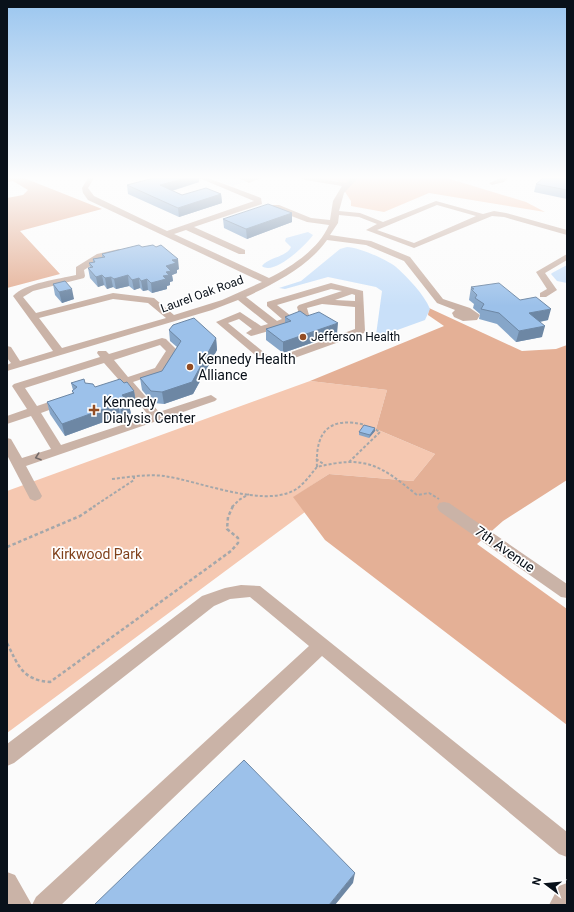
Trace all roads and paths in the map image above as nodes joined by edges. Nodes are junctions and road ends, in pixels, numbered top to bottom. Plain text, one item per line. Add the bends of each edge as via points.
1 (138, 221) edge
2 (206, 221) edge
3 (228, 221) edge
4 (334, 221) edge
5 (366, 221) edge
6 (392, 221) edge
7 (473, 221) edge
8 (525, 221) edge
9 (381, 225) junction
10 (187, 227) junction
11 (196, 231) junction
12 (567, 233) edge
13 (166, 234) junction
14 (324, 237) junction
15 (130, 250) edge
16 (242, 252) dead end
17 (567, 257) edge
18 (269, 282) junction
19 (352, 291) junction
20 (543, 295) dead end
21 (239, 296) junction
22 (291, 298) junction
23 (323, 300) junction
24 (360, 304) junction
25 (302, 307) junction
26 (474, 316) dead end
27 (33, 317) junction
28 (173, 319) junction
29 (291, 321) junction
30 (275, 324) junction
31 (258, 330) junction
32 (240, 337) junction
33 (94, 343) junction
34 (7, 349) edge
35 (60, 353) junction
36 (107, 358) junction
37 (12, 366) edge
38 (126, 381) junction
39 (99, 390) edge
40 (211, 398) dead end
41 (72, 399) edge
42 (34, 411) junction
43 (157, 417) junction
44 (7, 420) edge
45 (7, 442) edge
46 (58, 450) junction
47 (316, 459) junction
48 (349, 463) junction
49 (18, 464) junction
50 (325, 465) junction
51 (316, 467) junction
52 (134, 476) junction
53 (112, 479) dead end
54 (249, 494) junction
55 (35, 496) dead end
56 (444, 507) joint
57 (7, 547) edge
58 (567, 592) edge
59 (7, 643) edge
60 (321, 646) junction
61 (7, 756) edge
62 (567, 846) edge
63 (7, 883) edge
64 (567, 894) edge
65 (21, 905) edge
66 (44, 905) edge
67 (561, 905) edge

1 - 13 street
2 - 10 street
3 - 11 street
4 - 14 street, Laurel Oak Road
5 - 9 street
6 - 9 street
7 - 9 street via 414,246 370,230
8 - 12 street
10 - 11 street
10 - 13 street
11 - 16 street
13 - 18 street
14 - 18 street, Laurel Oak Road via 307,256
14 - 26 street via 368,243 407,259 440,301 472,312
15 - 27 street via 100,256 79,269 81,276 21,293 18,296
17 - 20 street via 540,272 552,290
18 - 21 street, Laurel Oak Road
19 - 22 street via 331,286
19 - 23 street
19 - 24 street via 360,293
21 - 28 street, Laurel Oak Road
21 - 30 street
22 - 25 street
22 - 29 street via 270,304
23 - 24 street
23 - 25 street
24 - 32 street via 360,331 271,363
25 - 29 street via 304,316
27 - 28 street via 113,296 151,300
27 - 35 street
28 - 33 street, Laurel Oak Road
29 - 30 street
30 - 31 street
31 - 32 street
31 - 32 street via 240,315 221,322
33 - 35 street, Laurel Oak Road
33 - 36 street
34 - 37 street
35 - 37 street, Laurel Oak Road
36 - 38 street
36 - 38 street via 162,341 172,350 159,370
36 - 42 street via 18,386
38 - 39 street
38 - 43 street
40 - 43 street
41 - 42 street
42 - 44 street
42 - 46 street
43 - 46 street
45 - 49 street
46 -> 49 street
47 - 48 path via 322,436 338,422 363,425 380,432
47 - 50 path
47 - 51 path
48 - 50 path
48 - 56 path via 378,466 391,473 417,495 426,492 435,495
49 - 55 street
50 - 51 path
51 - 54 path via 300,486 291,492 263,496
52 - 53 path
52 - 54 path via 166,476
52 - 57 path via 134,480 80,516
54 - 59 path via 237,500 231,508 227,521 228,529 238,538 238,543 231,551 50,682 37,682 27,677
56 - 58 street, 7th Avenue
60 - 61 street via 254,591 238,590 222,594 208,601
60 - 62 street
60 - 66 street
63 - 65 street
64 - 67 street

